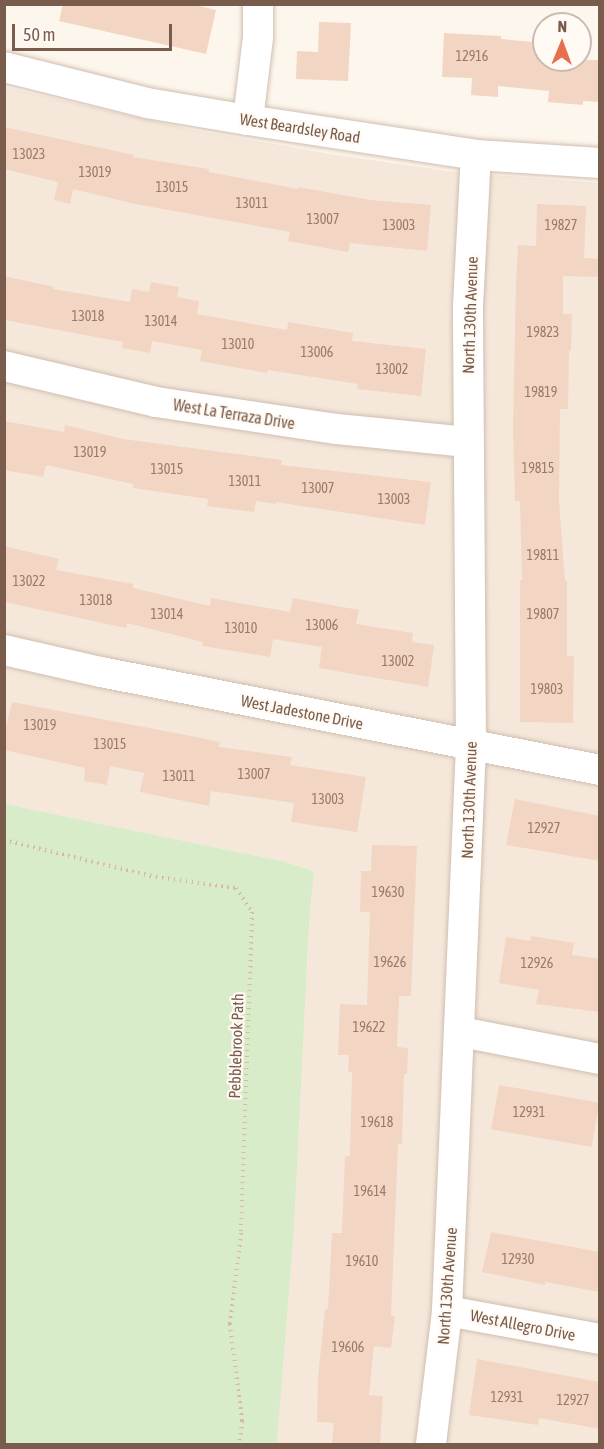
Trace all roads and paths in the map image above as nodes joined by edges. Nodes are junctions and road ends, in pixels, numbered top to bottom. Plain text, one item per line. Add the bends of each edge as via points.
1 (258, 4) edge
2 (4, 68) edge
3 (248, 120) junction
4 (476, 155) junction
5 (600, 164) edge
6 (4, 366) edge
7 (467, 442) junction
8 (4, 650) edge
9 (471, 746) junction
10 (600, 770) edge
11 (4, 840) edge
12 (461, 1032) junction
13 (600, 1059) edge
14 (447, 1311) junction
15 (600, 1339) edge
16 (239, 1444) edge
17 (431, 1444) edge

1 - 3 street
2 - 3 street, West Beardsley Road via 136,100
3 - 4 street, West Beardsley Road
4 - 5 street, West Beardsley Road
4 - 7 street, North 130th Avenue via 468,306
6 - 7 street, West La Terraza Drive via 156,402 337,429
7 - 9 street, North 130th Avenue
8 - 9 street, West Jadestone Drive
9 - 10 street, West Jadestone Drive
9 - 12 street, North 130th Avenue
11 - 16 path, Pebblebrook Path via 156,877 236,888 252,912 242,1233 230,1323 242,1421
12 - 13 street
12 - 14 street, North 130th Avenue
14 - 15 street, West Allegro Drive
14 - 17 street, North 130th Avenue

